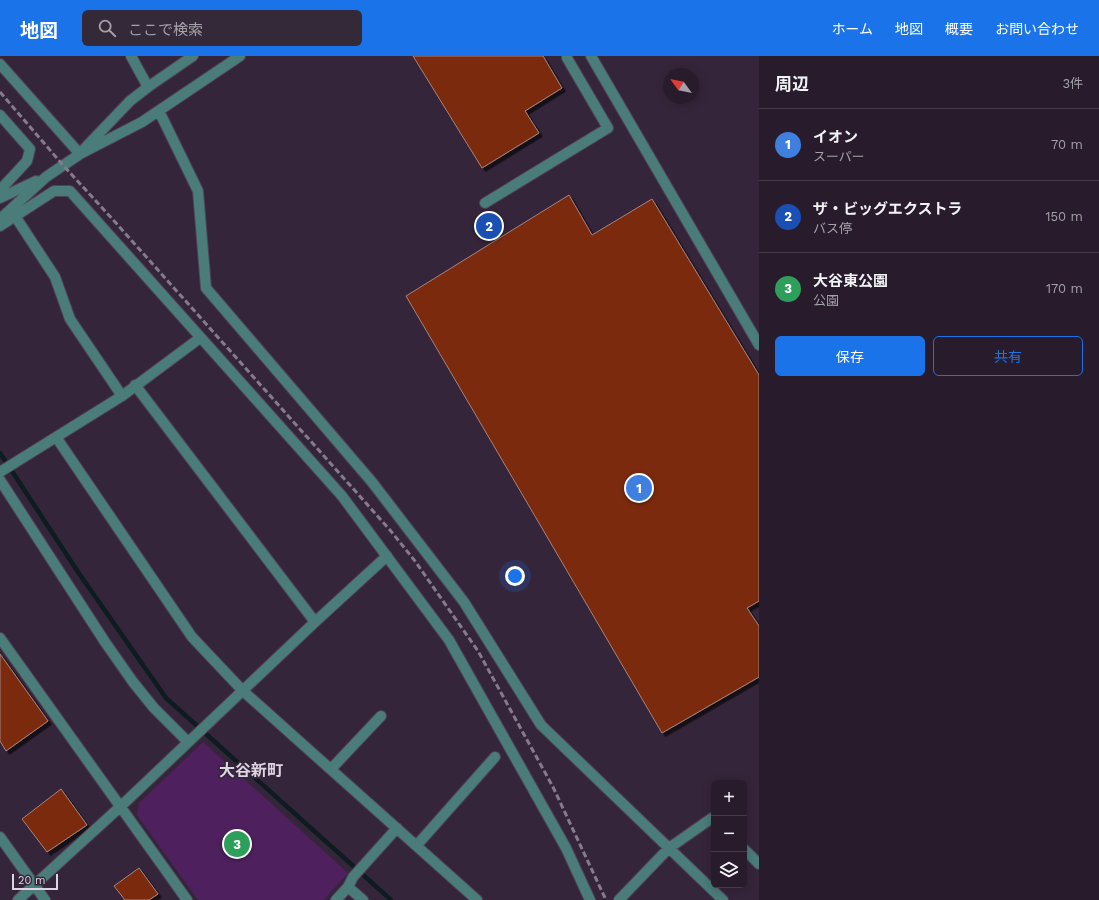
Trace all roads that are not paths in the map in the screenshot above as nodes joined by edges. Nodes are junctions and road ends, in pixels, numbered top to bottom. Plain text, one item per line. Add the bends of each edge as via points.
1 (131, 56) edge
2 (193, 56) edge
3 (240, 56) edge
4 (567, 56) edge
5 (591, 56) edge
6 (0, 64) edge
7 (148, 87) junction
8 (159, 111) junction
9 (0, 115) edge
10 (80, 154) junction
11 (46, 177) junction
12 (0, 190) edge
13 (0, 198) edge
14 (485, 203) dead end
15 (15, 216) junction
16 (0, 219) edge
17 (0, 226) edge
18 (200, 338) junction
19 (759, 345) edge
20 (135, 385) junction
21 (122, 396) junction
22 (56, 437) junction
23 (1, 474) edge
24 (387, 556) junction
25 (315, 622) junction
26 (0, 638) edge
27 (242, 691) junction
28 (381, 716) dead end
29 (188, 742) junction
30 (495, 757) dead end
31 (331, 769) junction
32 (120, 806) junction
33 (711, 819) edge
34 (397, 828) junction
35 (0, 837) edge
36 (417, 845) junction
37 (669, 848) junction
38 (747, 852) edge
39 (759, 864) edge
40 (34, 885) junction
41 (348, 887) junction
42 (18, 900) edge
43 (45, 900) edge
44 (187, 900) edge
45 (336, 900) edge
46 (363, 900) edge
47 (477, 900) edge
48 (590, 900) edge
49 (620, 900) edge
50 (723, 900) edge

1 - 7 street
2 - 7 street
3 - 8 street
4 - 14 street via 608,128
5 - 19 street
6 - 10 street
7 - 10 street via 130,101
8 - 10 street
8 - 37 street via 198,191 206,288 372,482 450,583 541,725
9 - 12 street via 30,149 27,161
10 - 11 street
11 - 13 street
11 - 16 street
15 - 17 street
15 - 18 street via 54,191 70,191
15 - 21 street via 55,277 70,320
18 - 20 street
18 - 24 street via 342,496
20 - 21 street
20 - 25 street
21 - 22 street
22 - 23 street
22 - 27 street via 192,638
23 - 29 street via 105,642 154,708
24 - 25 street
24 - 48 street via 449,640 566,848
25 - 27 street
26 - 32 street
27 - 29 street
27 - 31 street
28 - 31 street
29 - 32 street
30 - 36 street
31 - 34 street
32 - 40 street
32 - 44 street
33 - 37 street
34 - 36 street
34 - 41 street via 353,877
35 - 40 street
36 - 47 street
37 - 49 street
37 - 50 street
38 - 39 street
40 - 42 street
40 - 43 street
41 - 45 street
41 - 46 street

